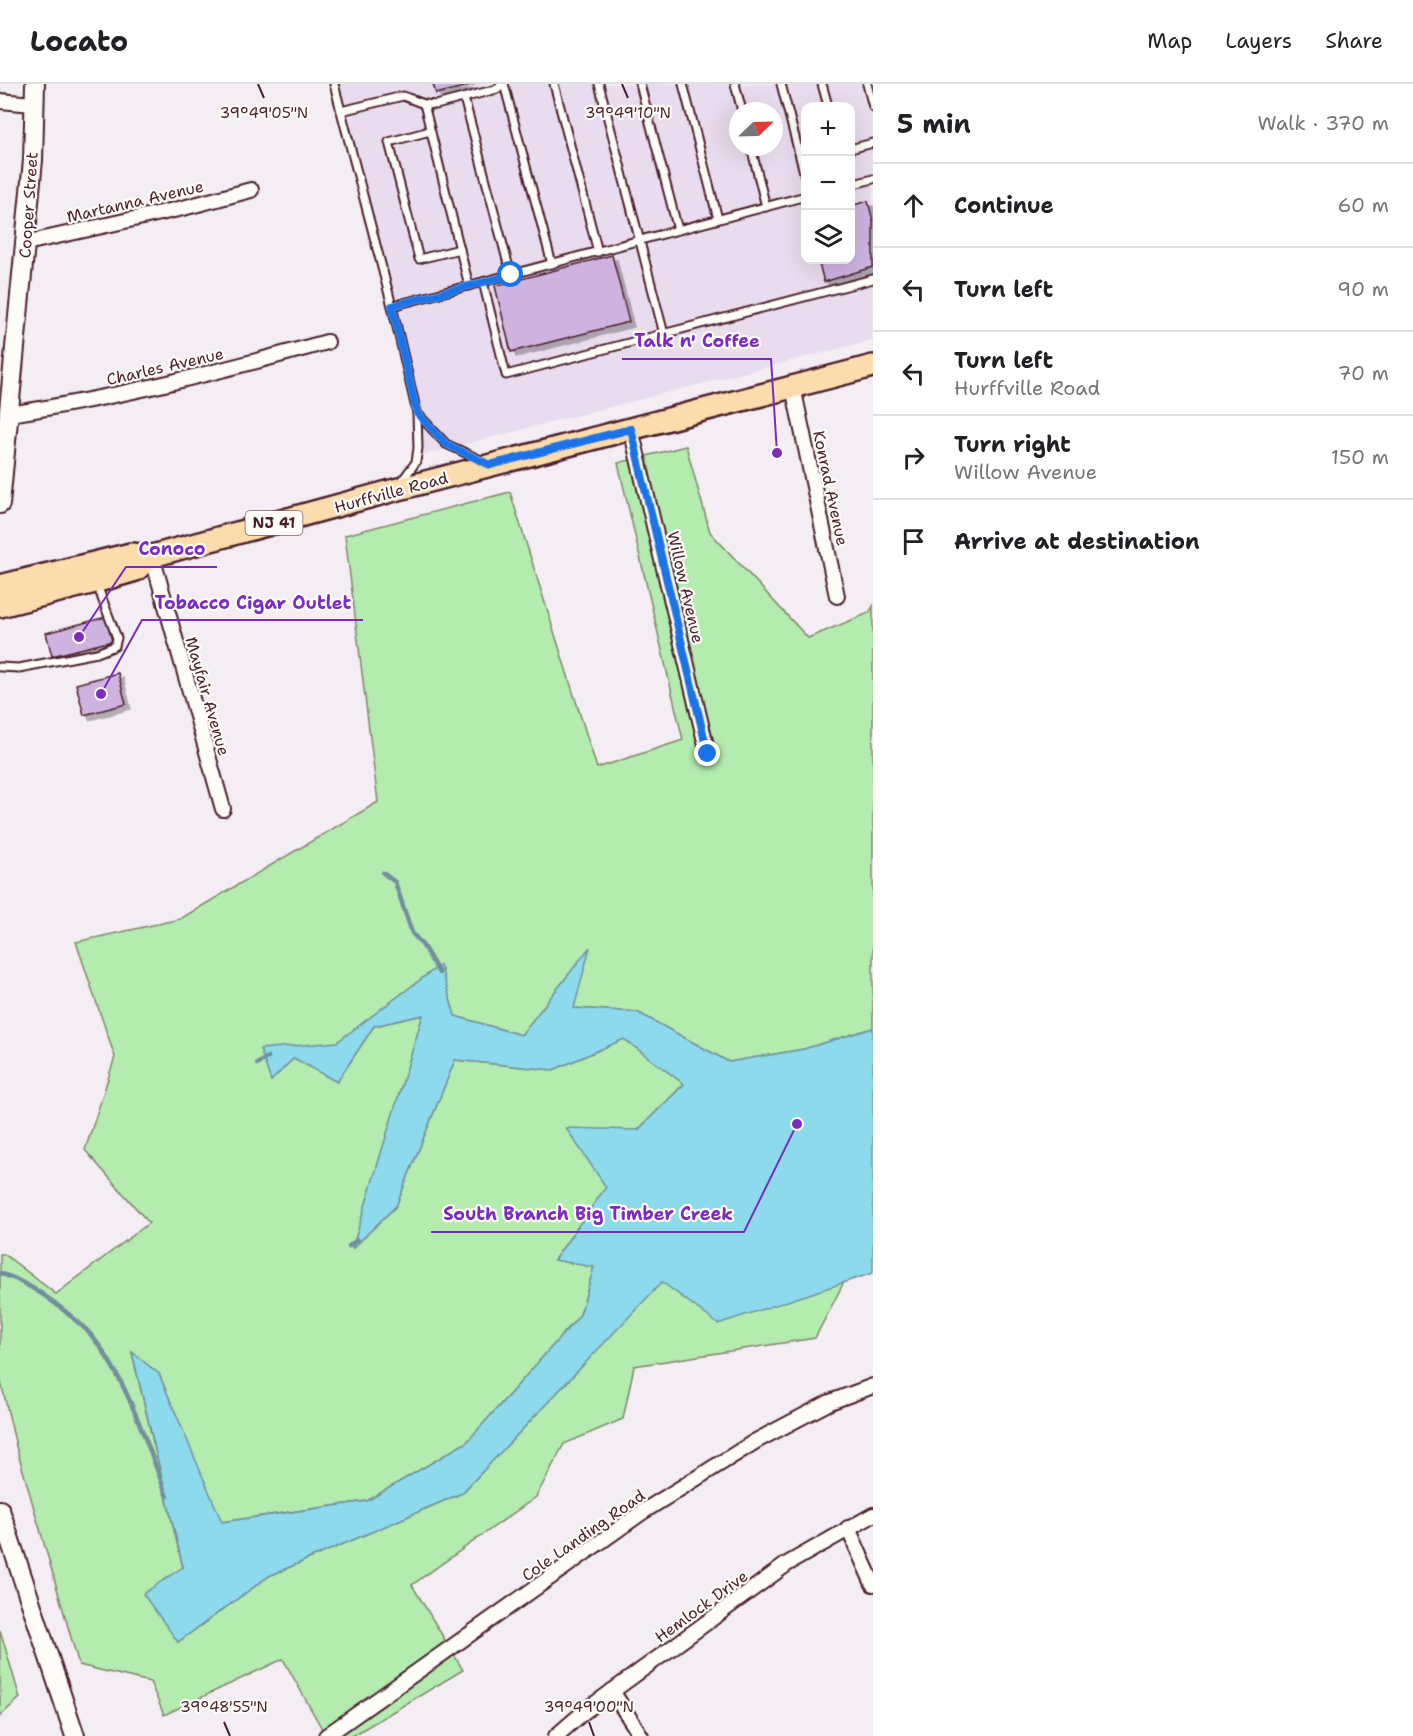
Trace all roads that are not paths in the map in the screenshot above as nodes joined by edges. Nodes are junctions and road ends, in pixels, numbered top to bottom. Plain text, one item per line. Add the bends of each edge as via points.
1 (35, 84) edge
2 (334, 84) edge
3 (503, 84) edge
4 (554, 84) edge
5 (599, 84) edge
6 (640, 84) edge
7 (683, 84) edge
8 (735, 84) edge
9 (781, 84) edge
10 (822, 84) edge
11 (867, 84) edge
12 (464, 98) junction
13 (0, 101) edge
14 (740, 102) edge
15 (827, 102) edge
16 (33, 104) junction
17 (423, 104) junction
18 (873, 107) edge
19 (341, 111) junction
20 (430, 131) junction
21 (873, 143) edge
22 (855, 148) edge
23 (753, 156) edge
24 (801, 161) edge
25 (873, 179) edge
26 (855, 184) edge
27 (251, 190) dead end
28 (801, 197) edge
29 (766, 207) junction
30 (718, 219) junction
31 (678, 230) junction
32 (639, 240) junction
33 (26, 243) junction
34 (460, 249) junction
35 (598, 252) junction
36 (552, 264) junction
37 (511, 275) junction
38 (873, 279) edge
39 (483, 282) junction
40 (469, 286) junction
41 (392, 306) junction
42 (664, 334) junction
43 (327, 342) dead end
44 (873, 366) edge
45 (793, 387) junction
46 (417, 413) junction
47 (9, 414) junction
48 (631, 429) junction
49 (490, 465) junction
50 (395, 490) junction
51 (0, 504) edge
52 (152, 556) junction
53 (95, 582) junction
54 (0, 586) edge
55 (837, 596) dead end
56 (0, 606) edge
57 (0, 667) edge
58 (708, 754) dead end
59 (223, 810) dead end
60 (873, 1386) edge
61 (0, 1510) edge
62 (873, 1515) edge
63 (848, 1528) junction
64 (873, 1584) edge
65 (612, 1691) junction
66 (75, 1736) edge
67 (326, 1736) edge
68 (556, 1736) edge
69 (641, 1736) edge

1 - 16 main road, Cooper Street
2 - 19 lane
3 - 12 lane
3 - 36 lane
4 - 35 lane
5 - 32 lane
6 - 31 lane
7 - 30 lane
8 - 14 lane
9 - 24 lane
10 - 15 lane
11 - 18 lane
12 - 17 lane
12 - 37 lane
13 - 16 street
16 - 33 main road, Cooper Street
17 - 19 lane via 403,96
17 - 20 lane
19 - 41 lane
20 - 34 lane
20 - 34 lane via 389,142 419,259
21 - 22 lane
23 - 29 lane
25 - 26 lane
27 - 33 street, Martanna Avenue
28 - 29 lane
29 - 30 lane
30 - 31 lane
31 - 32 lane
32 - 35 lane
32 - 42 lane
33 - 47 main road, Cooper Street
34 - 40 lane
35 - 36 lane
36 - 37 lane
37 - 39 lane
38 - 42 lane
39 - 40 lane
39 - 42 lane via 506,375
40 - 41 lane
41 - 46 lane
43 - 47 street, Charles Avenue via 71,405
44 - 45 main road, Hurffville Road / NJ 41
45 - 48 main road, Hurffville Road / NJ 41
45 - 55 street, Konrad Avenue
46 - 49 lane via 446,444
46 - 50 lane via 416,462
47 - 51 main road, Cooper Street
48 - 49 main road, Hurffville Road / NJ 41
48 - 58 street, Willow Avenue
49 - 50 main road, Hurffville Road / NJ 41
50 - 52 main road, Hurffville Road / NJ 41
52 - 53 main road, Hurffville Road / NJ 41 via 136,570
52 - 54 main road, Hurffville Road / NJ 41 via 131,554
52 - 59 street, Mayfair Avenue
53 - 56 main road, Hurffville Road / NJ 41
53 - 57 lane via 117,638 116,646 19,668
60 - 67 street, Cole Landing Road via 830,1402 756,1441 644,1511
61 - 66 main road
62 - 63 street, Hemlock Drive
63 - 64 street
63 - 65 street, Hemlock Drive via 787,1564
65 - 68 street, Hemlock Drive
65 - 69 street

